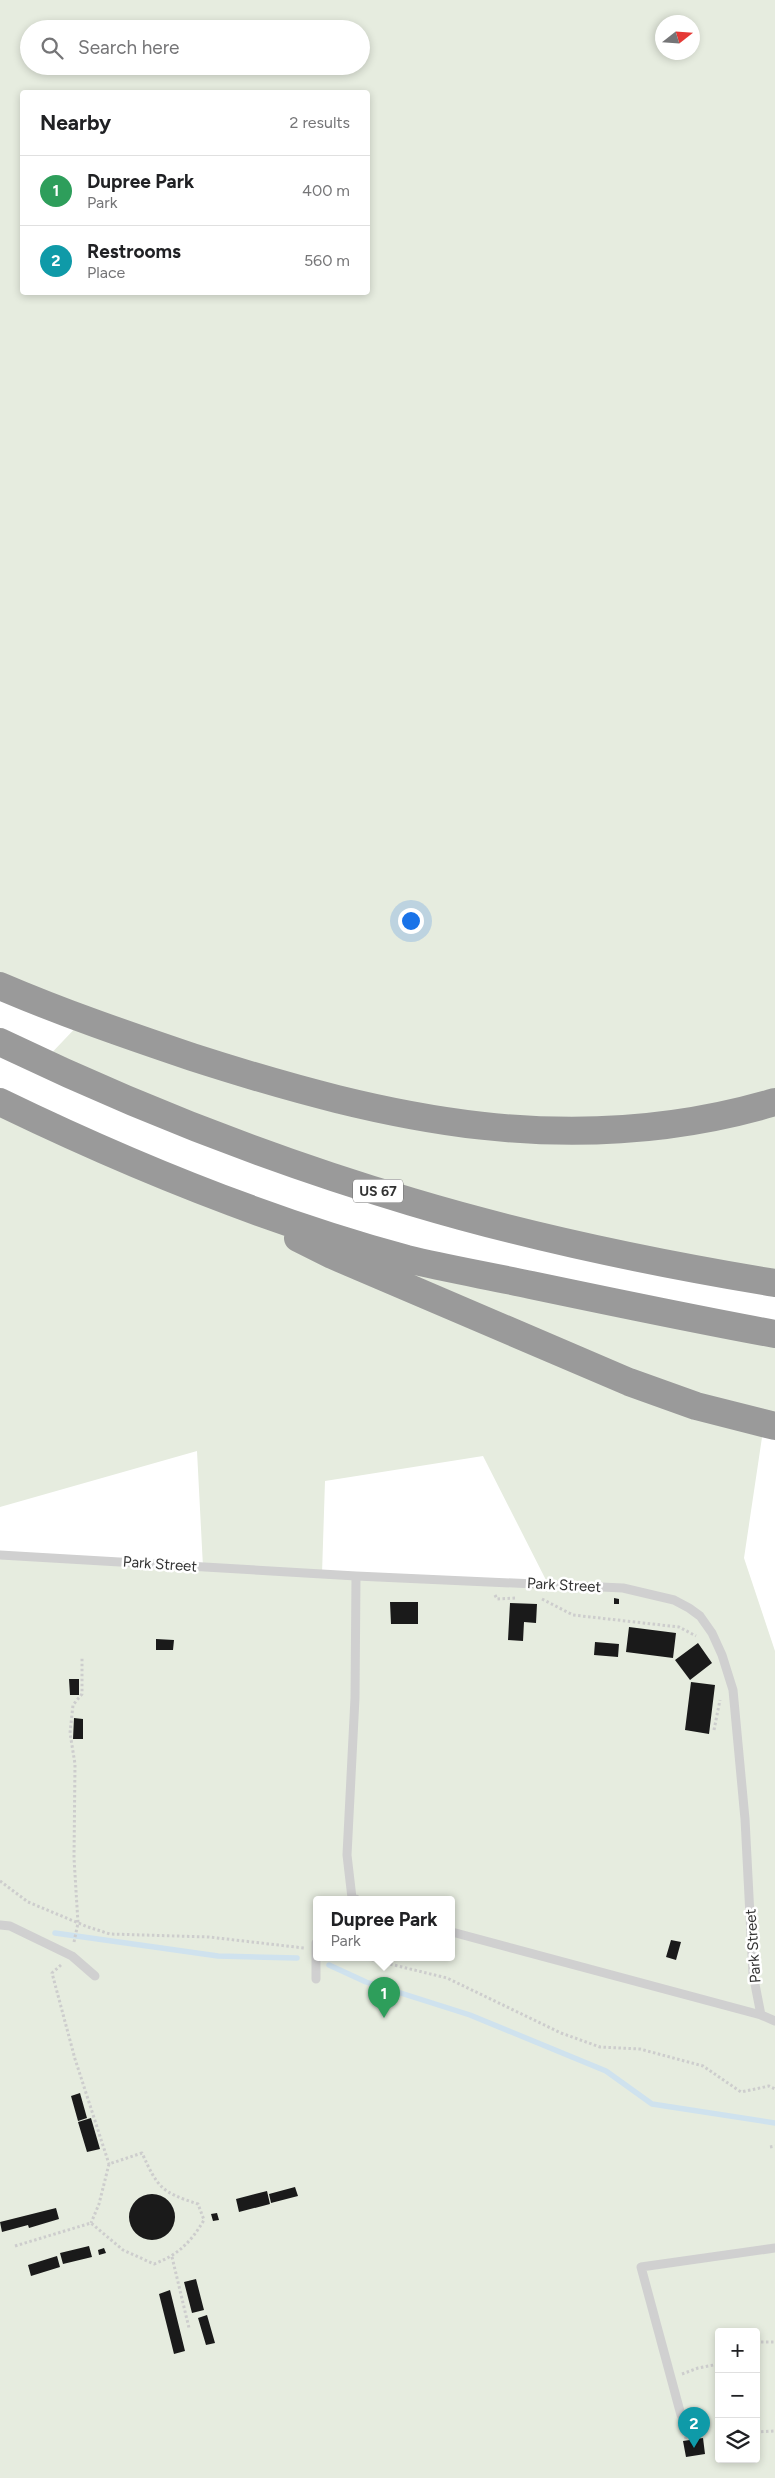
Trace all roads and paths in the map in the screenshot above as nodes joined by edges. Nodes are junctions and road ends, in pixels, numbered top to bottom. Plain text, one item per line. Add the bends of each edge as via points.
1 (0, 986) edge
2 (0, 1042) edge
3 (0, 1102) edge
4 (775, 1102) edge
5 (215, 1195) junction
6 (775, 1283) edge
7 (775, 1334) edge
8 (775, 1426) edge
9 (0, 1555) edge
10 (356, 1576) junction
11 (492, 1582) junction
12 (539, 1597) dead end
13 (522, 1598) dead end
14 (703, 1639) dead end
15 (82, 1657) dead end
16 (720, 1696) dead end
17 (714, 1730) dead end
18 (0, 1881) edge
19 (352, 1896) edge
20 (78, 1923) junction
21 (0, 1925) edge
22 (76, 1932) dead end
23 (455, 1933) edge
24 (313, 1946) edge
25 (72, 1956) junction
26 (316, 1961) edge
27 (377, 1961) edge
28 (95, 1976) dead end
29 (316, 1979) dead end
30 (761, 2015) junction
31 (775, 2020) edge
32 (775, 2089) edge
33 (775, 2146) edge
34 (770, 2147) dead end
35 (109, 2164) junction
36 (91, 2223) junction
37 (15, 2246) dead end
38 (775, 2248) edge
39 (172, 2258) junction
40 (189, 2328) dead end
41 (760, 2342) edge
42 (775, 2342) edge
43 (715, 2365) edge
44 (672, 2378) junction
45 (681, 2415) dead end
46 (690, 2423) dead end
47 (775, 2431) edge
48 (760, 2432) edge
49 (686, 2439) dead end

1 - 4 highway via 113,1031 242,1073 374,1109 420,1118 512,1130 607,1131 673,1125
2 - 6 highway, US 67 via 151,1110 412,1202 558,1239
3 - 5 highway via 136,1164
5 - 7 highway via 408,1259
5 - 8 highway via 332,1256 629,1382 696,1406
9 - 10 lane, Park Street
10 - 11 lane, Park Street
10 - 19 lane via 355,1698 347,1855
11 - 13 path via 497,1599
11 - 30 lane, Park Street via 623,1588 674,1600 700,1616 712,1633 733,1690 746,1819 753,1974
12 - 14 path via 573,1615 678,1627
15 - 20 path via 82,1694 73,1705 70,1733 75,1764 74,1858
16 - 17 path
18 - 20 path via 28,1902
20 - 22 path
20 - 24 path via 110,1934 209,1937
21 - 25 lane via 10,1926
23 - 30 lane
25 - 28 lane
25 - 35 path via 52,1973 75,2060
26 - 29 lane
27 - 32 path via 447,1978 561,2033 600,2047 640,2049 703,2066 741,2092 769,2086
30 - 31 lane
33 - 34 path
35 - 36 path
35 - 39 path via 142,2153 155,2182 170,2195 198,2204 204,2220
36 - 37 path
36 - 39 path via 123,2250 154,2264
38 - 44 lane via 641,2267
39 - 40 path
41 - 42 path
43 - 44 path
44 - 45 lane
46 - 49 path via 685,2432
47 - 48 path

